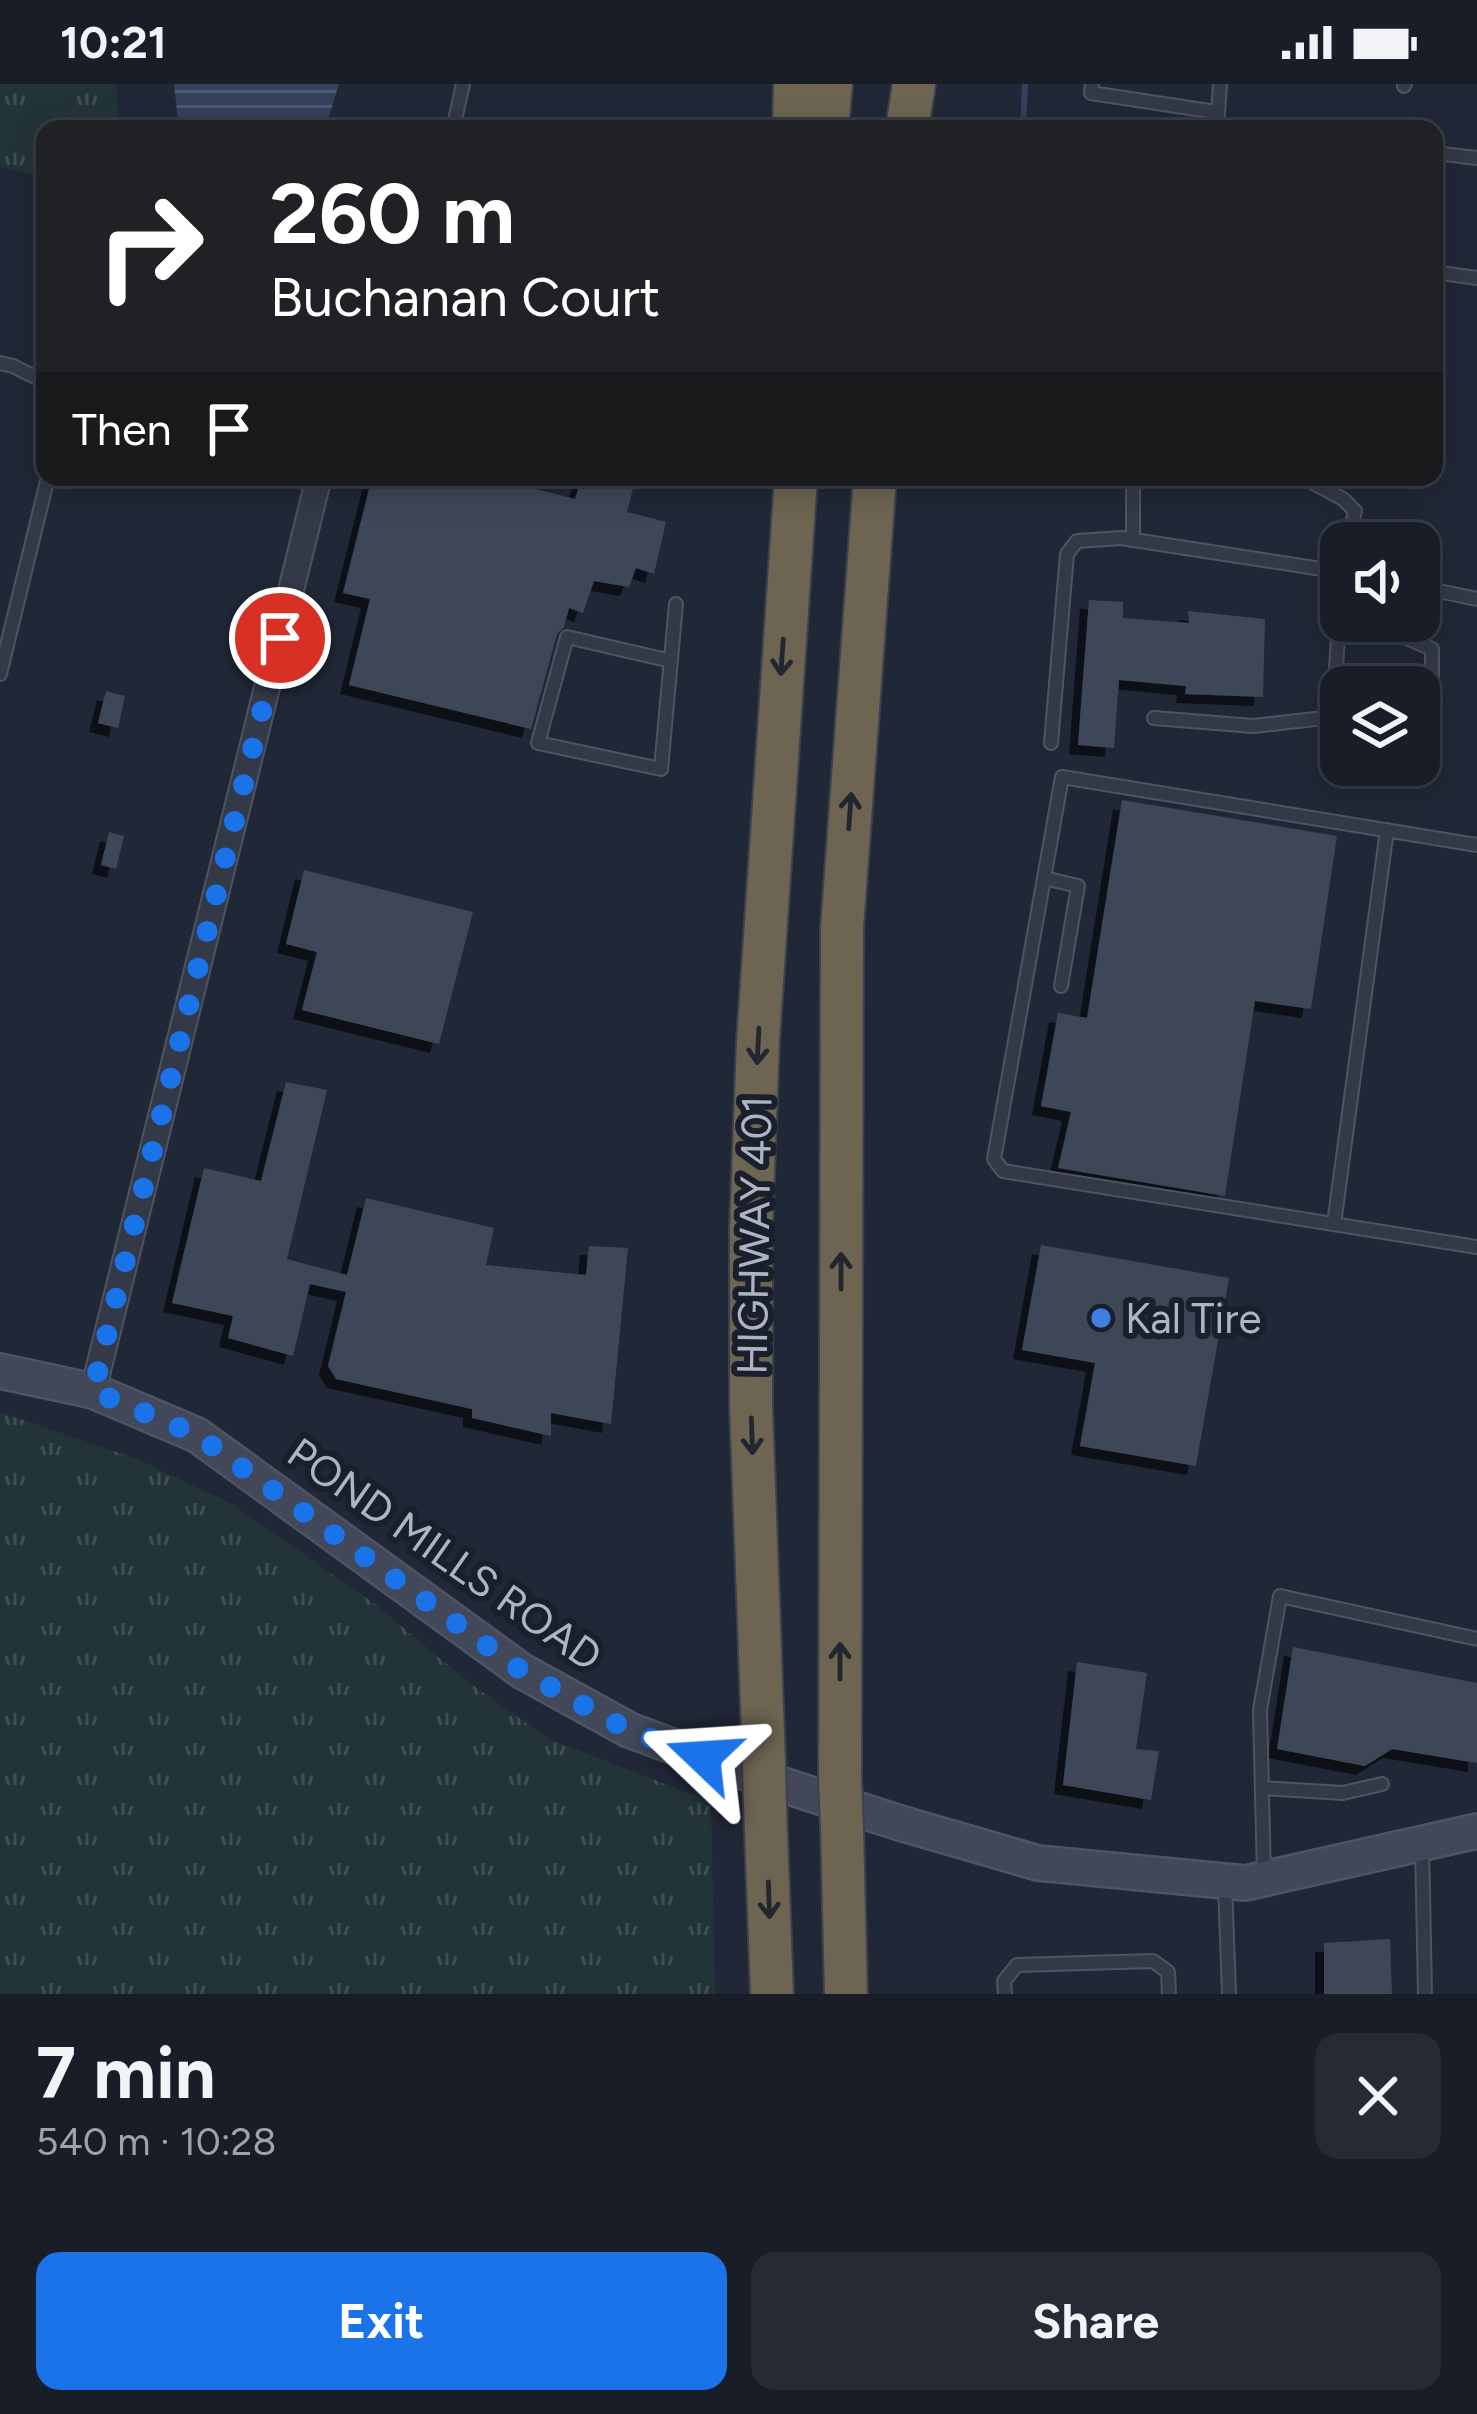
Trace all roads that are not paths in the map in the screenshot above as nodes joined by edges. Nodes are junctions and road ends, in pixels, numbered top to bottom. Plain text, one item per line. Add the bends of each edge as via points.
1 (463, 84) edge
2 (794, 84) edge
3 (831, 84) edge
4 (902, 84) edge
5 (914, 84) edge
6 (1092, 84) edge
7 (1220, 84) edge
8 (1216, 112) junction
9 (455, 120) edge
10 (794, 120) edge
11 (828, 120) edge
12 (903, 120) edge
13 (905, 120) edge
14 (1216, 120) edge
15 (1443, 154) edge
16 (1477, 158) edge
17 (1443, 273) edge
18 (1477, 278) edge
19 (0, 363) edge
20 (36, 377) edge
21 (46, 486) edge
22 (318, 486) edge
23 (792, 486) edge
24 (874, 486) edge
25 (1133, 486) edge
26 (1319, 486) edge
27 (1352, 522) edge
28 (1133, 540) junction
29 (1320, 569) edge
30 (1440, 591) edge
31 (1477, 599) edge
32 (676, 604) dead end
33 (1419, 642) edge
34 (671, 661) junction
35 (1432, 666) edge
36 (0, 674) edge
37 (1154, 718) dead end
38 (1320, 720) edge
39 (1052, 743) dead end
40 (1387, 830) junction
41 (1477, 845) edge
42 (1044, 878) junction
43 (1061, 986) dead end
44 (1334, 1224) junction
45 (1477, 1247) edge
46 (0, 1371) edge
47 (93, 1391) junction
48 (1477, 1639) edge
49 (1382, 1784) dead end
50 (1262, 1788) junction
51 (1477, 1831) edge
52 (1421, 1843) junction
53 (1264, 1879) junction
54 (1225, 1882) junction
55 (772, 1994) edge
56 (846, 1994) edge
57 (1005, 1994) edge
58 (1169, 1994) edge
59 (1229, 1994) edge
60 (1425, 1994) edge

1 - 9 lane
2 - 10 highway
3 - 11 highway
4 - 12 highway
5 - 13 highway
6 - 8 lane via 1090,94
7 - 8 lane
8 - 14 lane
15 - 16 lane
17 - 18 lane
19 - 20 lane
21 - 36 lane
22 - 47 street
23 -> 55 highway, HIGHWAY 401, bridge via 751,1229
56 -> 24 highway, HIGHWAY 401, bridge via 842,928
25 - 28 lane
26 - 27 lane via 1343,499
28 - 29 lane
28 - 39 lane via 1077,541 1067,554
30 - 31 lane
32 - 34 lane
33 - 35 lane via 1432,649
34 - 34 lane via 567,638 538,743 661,769
37 - 38 lane via 1253,726
40 - 41 lane
40 - 42 lane via 1062,777
40 - 44 lane
42 - 43 lane via 1078,886
42 - 44 lane via 994,1159 1003,1172
44 - 45 lane
46 - 47 main road, POND MILLS ROAD
47 - 54 main road, POND MILLS ROAD via 197,1435 522,1671 628,1730 1038,1863
48 - 50 lane via 1280,1596 1260,1710
49 - 50 lane via 1343,1793
50 - 53 lane
51 - 52 main road, POND MILLS ROAD
52 - 53 main road, POND MILLS ROAD
52 - 60 lane
53 - 54 main road, POND MILLS ROAD
54 - 59 lane
57 - 58 lane via 1017,1965 1153,1961 1168,1972

